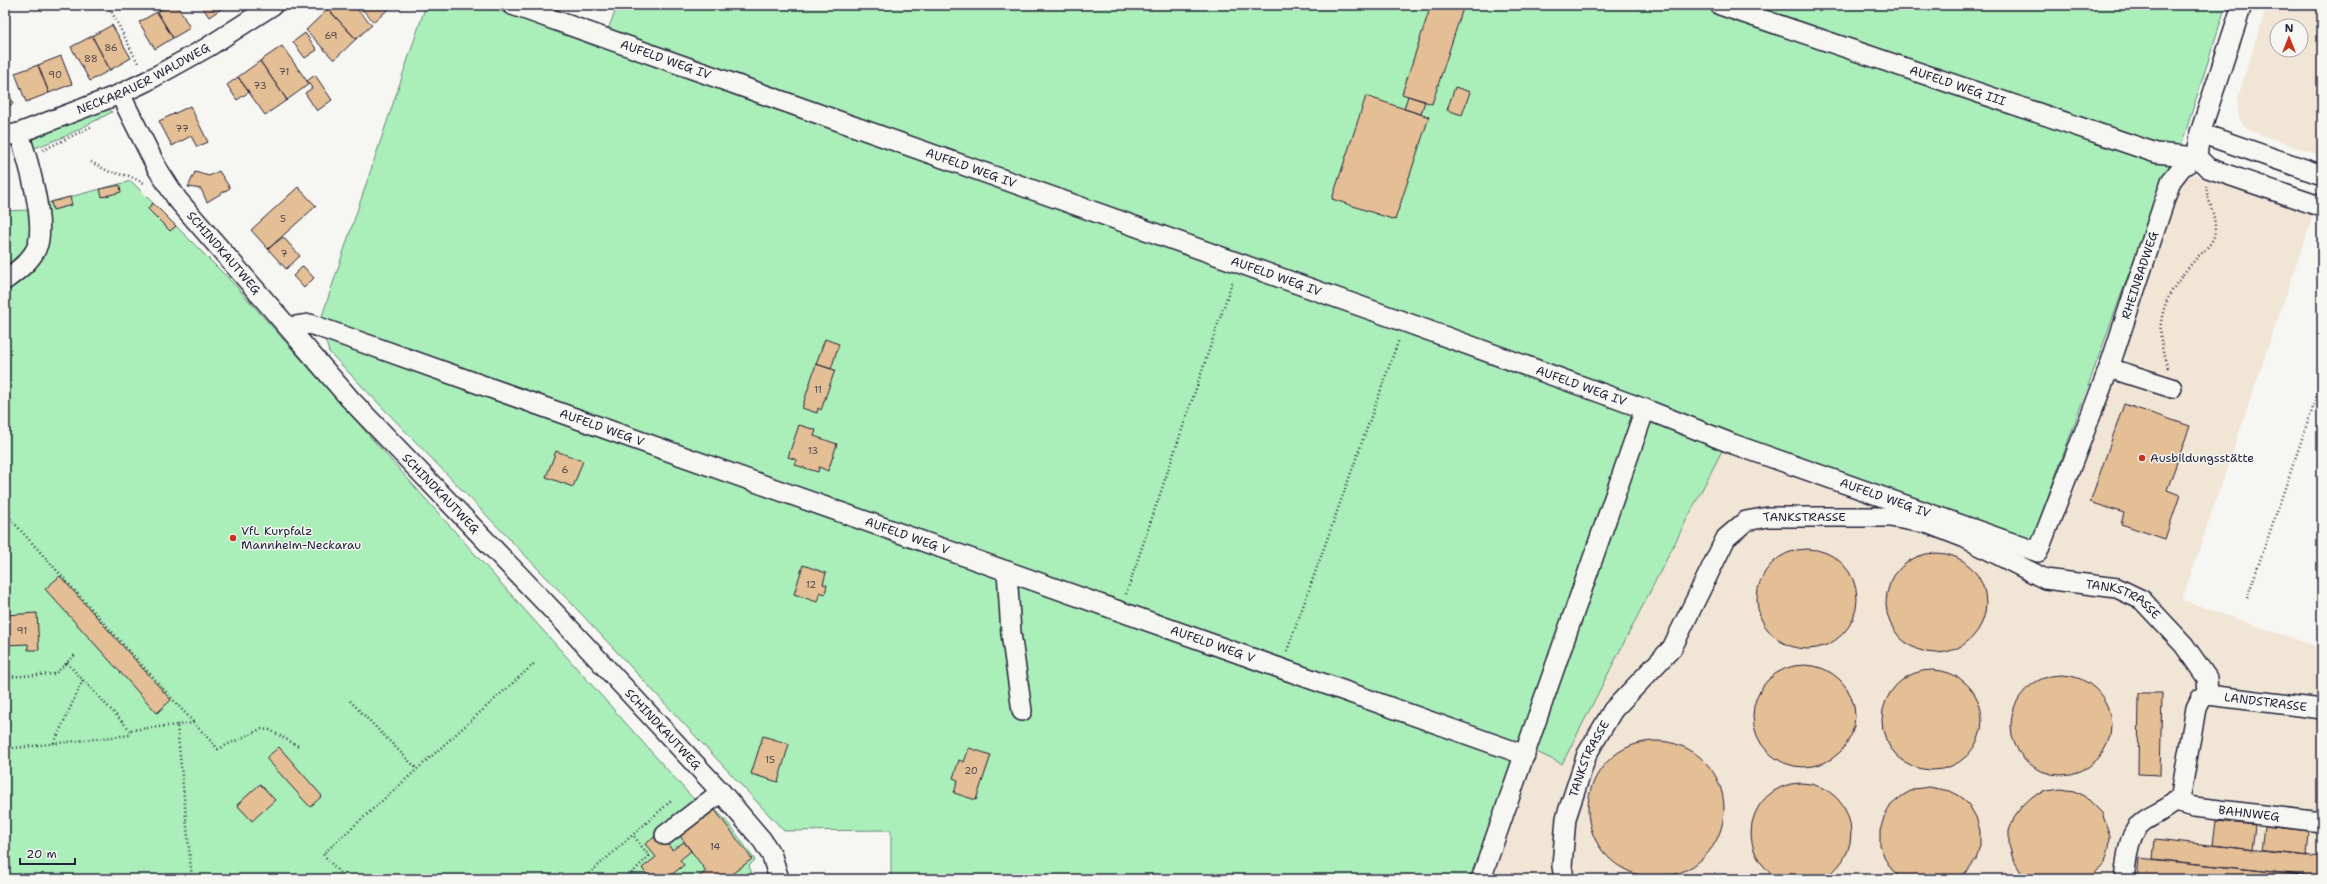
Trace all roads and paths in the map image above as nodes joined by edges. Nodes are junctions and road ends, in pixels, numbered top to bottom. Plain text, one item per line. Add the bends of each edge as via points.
1 (108, 5) edge
2 (273, 5) edge
3 (512, 5) edge
4 (1720, 5) edge
5 (2242, 5) edge
6 (147, 81) junction
7 (120, 94) junction
8 (2200, 133) junction
9 (12, 135) edge
10 (91, 162) dead end
11 (2203, 163) junction
12 (2322, 175) edge
13 (168, 187) junction
14 (2322, 207) edge
15 (1239, 263) junction
16 (5, 280) edge
17 (1405, 322) junction
18 (289, 327) junction
19 (2108, 368) junction
20 (2322, 380) edge
21 (2172, 388) joint
22 (1645, 409) junction
23 (5, 515) edge
24 (2038, 552) joint
25 (1007, 571) junction
26 (2247, 598) dead end
27 (1120, 611) junction
28 (76, 654) dead end
29 (66, 662) junction
30 (536, 662) dead end
31 (1280, 668) junction
32 (5, 677) edge
33 (83, 680) junction
34 (2208, 695) junction
35 (350, 701) dead end
36 (2322, 709) edge
37 (1022, 712) dead end
38 (194, 723) junction
39 (177, 725) junction
40 (130, 730) junction
41 (54, 743) junction
42 (298, 746) dead end
43 (5, 749) edge
44 (1525, 755) junction
45 (417, 769) junction
46 (721, 792) junction
47 (671, 801) dead end
48 (2176, 802) junction
49 (2322, 822) edge
50 (633, 835) junction
51 (665, 835) dead end
52 (778, 874) edge
53 (192, 879) edge
54 (345, 879) edge
55 (583, 879) edge
56 (632, 879) edge
57 (1481, 879) edge
58 (1564, 879) edge
59 (2124, 879) edge

1 - 6 path
2 - 6 street, NECKARAUER WALDWEG via 208,47
3 - 15 street, AUFELD WEG IV
4 - 11 street, AUFELD WEG III via 2156,153
5 - 8 street
6 - 7 street, NECKARAUER WALDWEG
7 - 9 street, NECKARAUER WALDWEG
7 - 13 street, SCHINDKAUTWEG
8 - 11 street
8 - 12 street
9 - 16 street via 33,181 40,231 38,246 26,262
10 - 13 path via 110,172
11 - 14 street, AUFELD WEG III
11 - 19 street, RHEINBADWEG via 2182,167 2171,181
11 - 21 path via 2206,191 2214,213 2214,237 2175,285 2160,325 2160,347 2174,383
13 - 18 street, SCHINDKAUTWEG
15 - 17 street, AUFELD WEG IV
15 - 27 path
17 - 22 street, AUFELD WEG IV
17 - 31 path
18 - 25 street, AUFELD WEG V via 310,324
18 - 46 street, SCHINDKAUTWEG via 350,399 559,617
19 - 21 street
19 - 24 street, RHEINBADWEG
20 - 26 path
22 - 24 street, AUFELD WEG IV via 1741,447
22 - 44 street
23 - 38 path
25 - 27 street, AUFELD WEG V
25 - 37 street via 1011,633
27 - 31 street, AUFELD WEG V
28 - 29 path
29 - 32 path via 55,674
29 - 33 path
30 - 45 path
31 - 44 street, AUFELD WEG V
33 - 40 path
33 - 41 path
34 - 36 street, LANDSTRASSE
34 - 48 street via 2202,698 2196,708 2181,794
34 - 58 street, TANKSTRASSE via 2207,678 2184,645 2142,600 2117,588 2045,579 1965,538 1929,524 1890,517 1768,516 1746,521 1726,538 1672,648 1613,710 1587,754 1566,818 1562,866
35 - 45 path
38 - 39 path
38 - 42 path via 218,749 261,729 270,730
39 - 40 path
39 - 53 path
40 - 41 path via 130,735
41 - 43 path
44 - 57 street
45 - 54 path via 323,854
46 - 51 street
46 - 52 street, SCHINDKAUTWEG via 762,840
47 - 50 path
48 - 49 street, BAHNWEG via 2194,807
48 - 59 street via 2142,822 2131,839
50 - 55 path
50 - 56 path via 649,856 629,876

